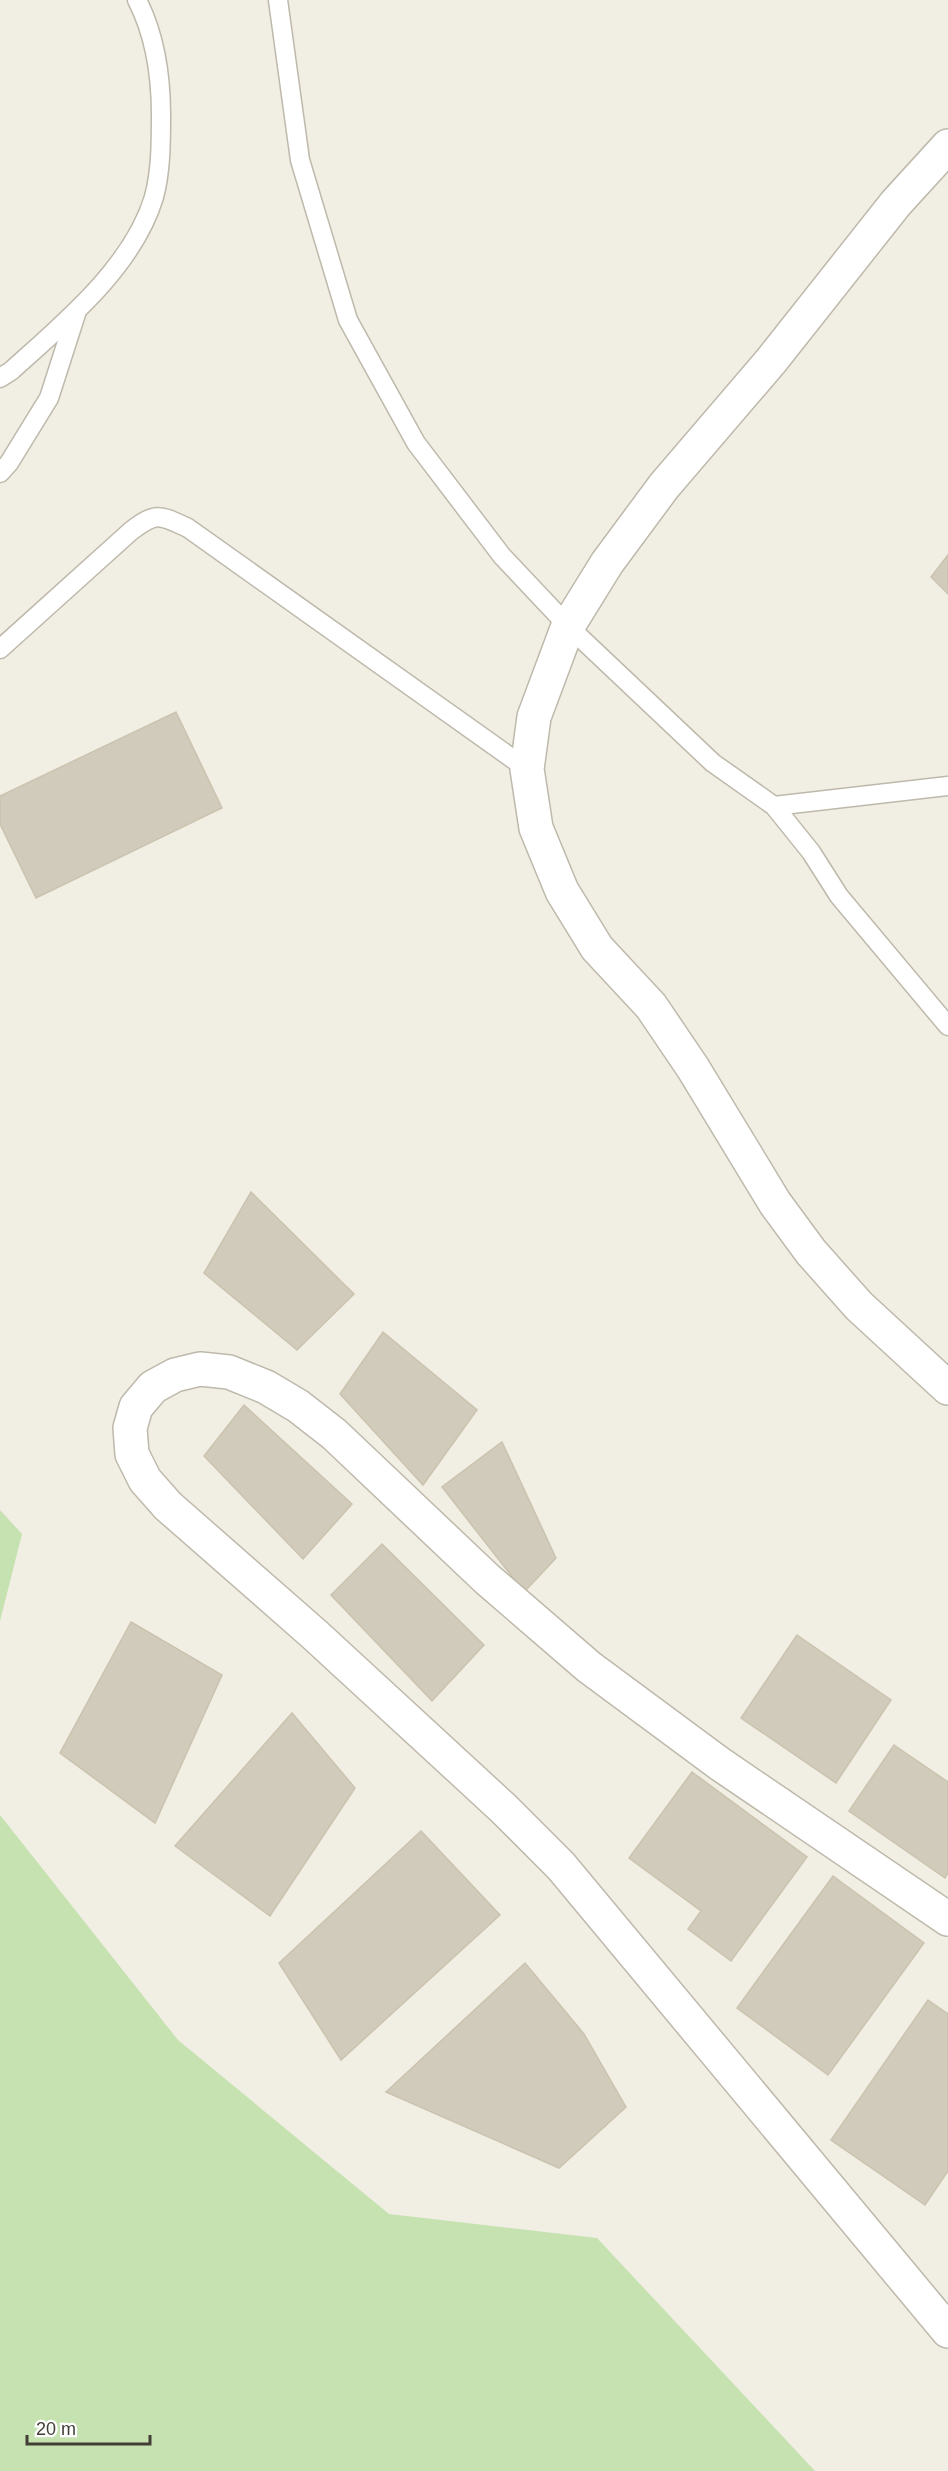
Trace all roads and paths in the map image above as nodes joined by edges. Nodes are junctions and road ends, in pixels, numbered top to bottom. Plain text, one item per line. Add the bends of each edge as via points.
1 (137, 0) edge
2 (278, 0) edge
3 (948, 146) edge
4 (76, 312) junction
5 (0, 378) edge
6 (0, 472) edge
7 (568, 626) junction
8 (0, 649) edge
9 (527, 769) junction
10 (948, 786) edge
11 (774, 807) junction
12 (948, 1026) edge
13 (948, 1388) edge
14 (948, 1919) edge
15 (948, 2331) edge

1 - 4 lane via 147,20 161,84 161,146 154,196 131,248
2 - 7 lane via 300,160 348,320 416,443 502,556
3 - 7 street via 896,202 771,361 664,486
4 - 5 lane
4 - 6 lane via 48,398
7 - 9 street via 534,717
7 - 11 lane via 713,763
8 - 9 lane via 131,531 148,518 162,517 188,528
9 - 13 street via 536,828 562,891 597,948 651,1006 775,1203 811,1252 859,1306
10 - 11 lane
11 - 12 lane via 811,852 839,896
14 - 15 street via 720,1764 589,1667 487,1579 334,1434 282,1396 229,1372 201,1369 175,1375 153,1387 136,1407 130,1428 132,1454 145,1480 168,1506 314,1634 561,1866

